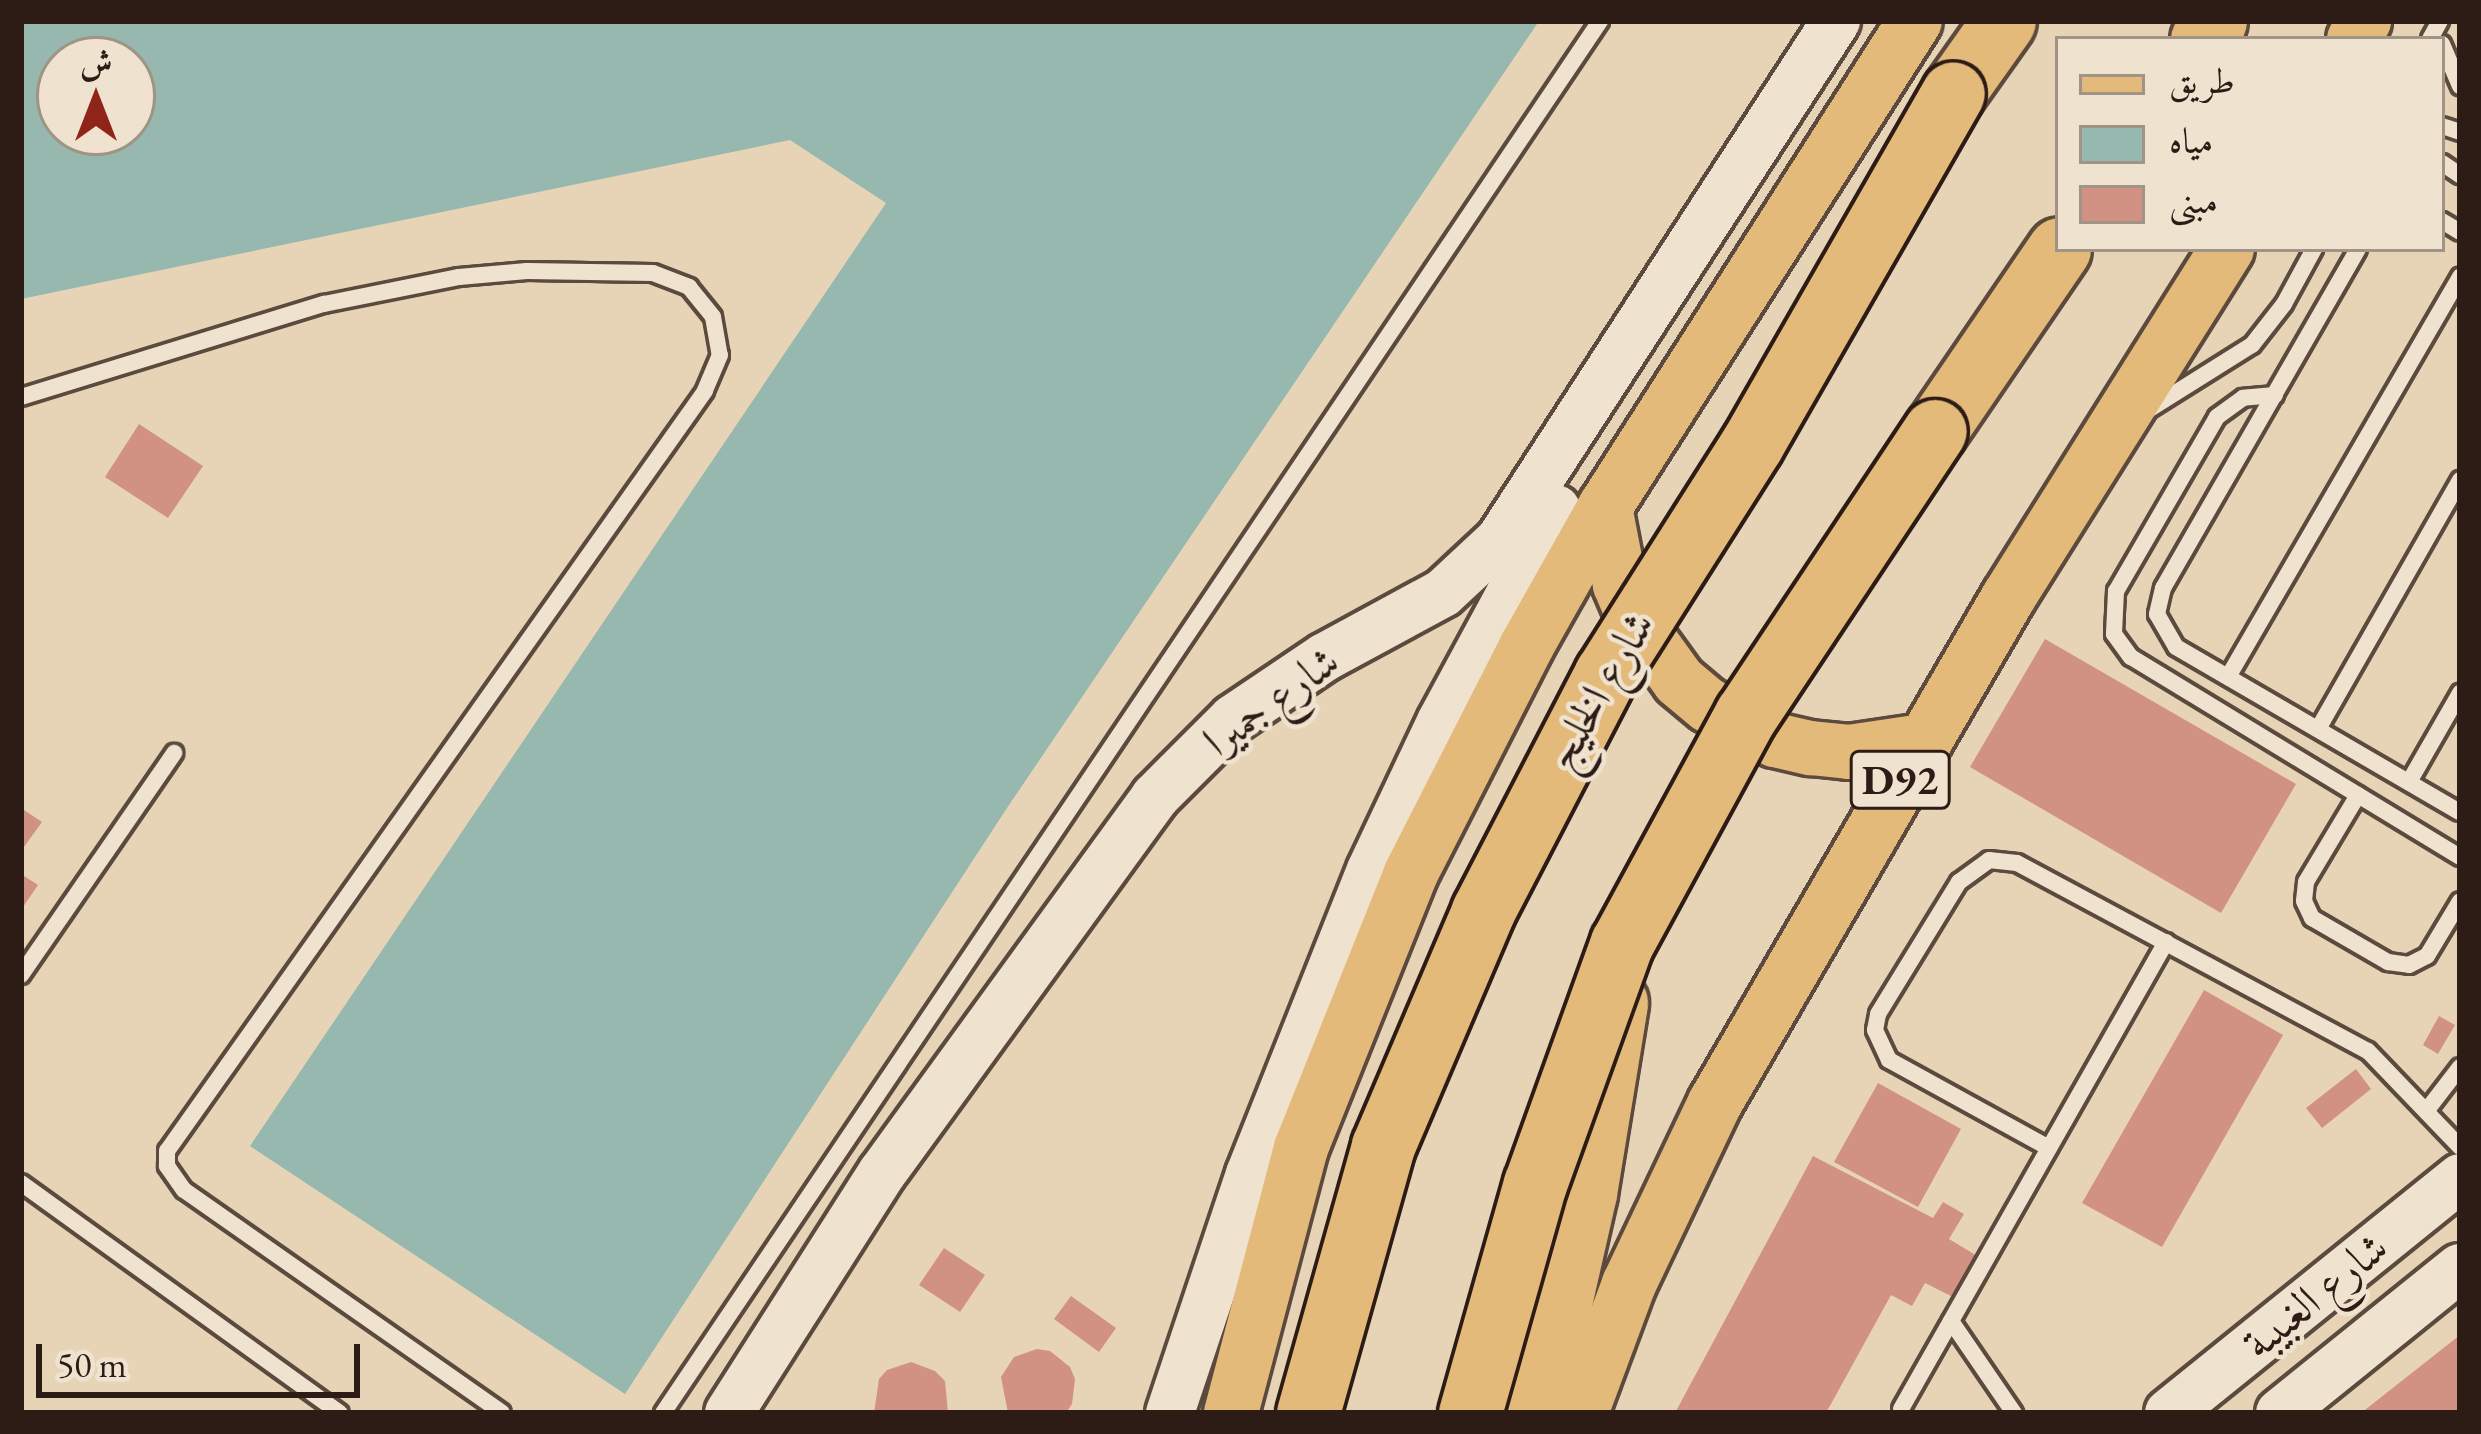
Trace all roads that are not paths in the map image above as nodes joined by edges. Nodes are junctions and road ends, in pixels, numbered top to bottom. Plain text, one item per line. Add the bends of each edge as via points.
1 (1600, 21) edge
2 (1836, 21) edge
3 (1865, 21) edge
4 (1915, 21) edge
5 (2004, 21) edge
6 (2445, 49) edge
7 (2460, 86) edge
8 (2057, 252) edge
9 (2225, 252) edge
10 (2312, 252) edge
11 (2356, 252) edge
12 (2460, 276) edge
13 (2275, 395) junction
14 (21, 397) edge
15 (2109, 435) junction
16 (2460, 480) edge
17 (1604, 507) junction
18 (2228, 676) junction
19 (2460, 693) edge
20 (2318, 729) junction
21 (1923, 741) junction
22 (175, 753) dead end
23 (2408, 782) junction
24 (2358, 795) junction
25 (2460, 812) edge
26 (2460, 857) edge
27 (2460, 901) edge
28 (2166, 942) junction
29 (1622, 944) junction
30 (21, 975) edge
31 (2460, 1067) edge
32 (2428, 1110) junction
33 (2460, 1147) edge
34 (2049, 1148) junction
35 (2460, 1178) edge
36 (21, 1183) edge
37 (2460, 1268) edge
38 (1951, 1321) junction
39 (1610, 1331) junction
40 (1901, 1409) dead end
41 (340, 1413) edge
42 (502, 1413) edge
43 (663, 1413) edge
44 (730, 1413) edge
45 (1170, 1413) edge
46 (1231, 1413) edge
47 (1308, 1413) edge
48 (1470, 1413) edge
49 (1535, 1413) edge
50 (1581, 1413) edge
51 (1617, 1413) edge
52 (2014, 1413) edge
53 (2169, 1413) edge
54 (2280, 1413) edge

1 - 43 lane
2 - 44 street, شارع جميرا via 1500,540 1443,593 1263,697 1155,797 859,1206
3 - 45 street via 1599,435 1441,722 1308,1021
4 - 17 main road, شارع الخليج
5 - 47 highway, شارع الخليج, bridge via 1953,93 1752,444 1606,674 1483,911 1383,1146
6 - 7 lane
8 - 29 highway, bridge via 1746,716
9 - 15 main road, D92
10 - 15 lane via 2252,345
11 - 13 lane
12 - 18 lane
13 - 18 lane via 2158,601 2167,637
13 - 24 lane via 2243,398 2217,417 2116,591 2114,634 2131,656
14 - 42 lane via 325,304 459,277 653,273 689,286 713,316 720,355 705,391 167,1151 184,1190
15 - 21 main road, D92
16 - 20 lane
17 - 21 main road via 1634,620 1679,681 1708,705 1775,740 1811,748 1849,752
17 - 46 main road, شارع الخليج via 1370,963 1300,1148
18 - 20 lane
19 - 23 lane
20 - 23 lane
21 - 39 main road, D92 via 1715,1103
22 - 30 lane
23 - 25 lane
24 - 26 lane
24 - 27 lane via 2306,882 2312,918 2388,962 2408,965 2427,956
28 - 32 lane via 2368,1051
28 - 34 lane
28 - 34 lane via 2017,863 1989,860 1959,882 1878,1014 1879,1047 1889,1060
29 - 48 highway, bridge via 1535,1184
29 - 49 highway, bridge via 1600,1110
31 - 32 lane
32 - 33 lane
34 - 38 lane
35 - 53 street, شارع الغبيبة
36 - 41 lane
37 - 54 street, شارع الغبيبة
38 - 40 lane
38 - 52 lane
39 - 50 main road, D92
39 - 51 main road

